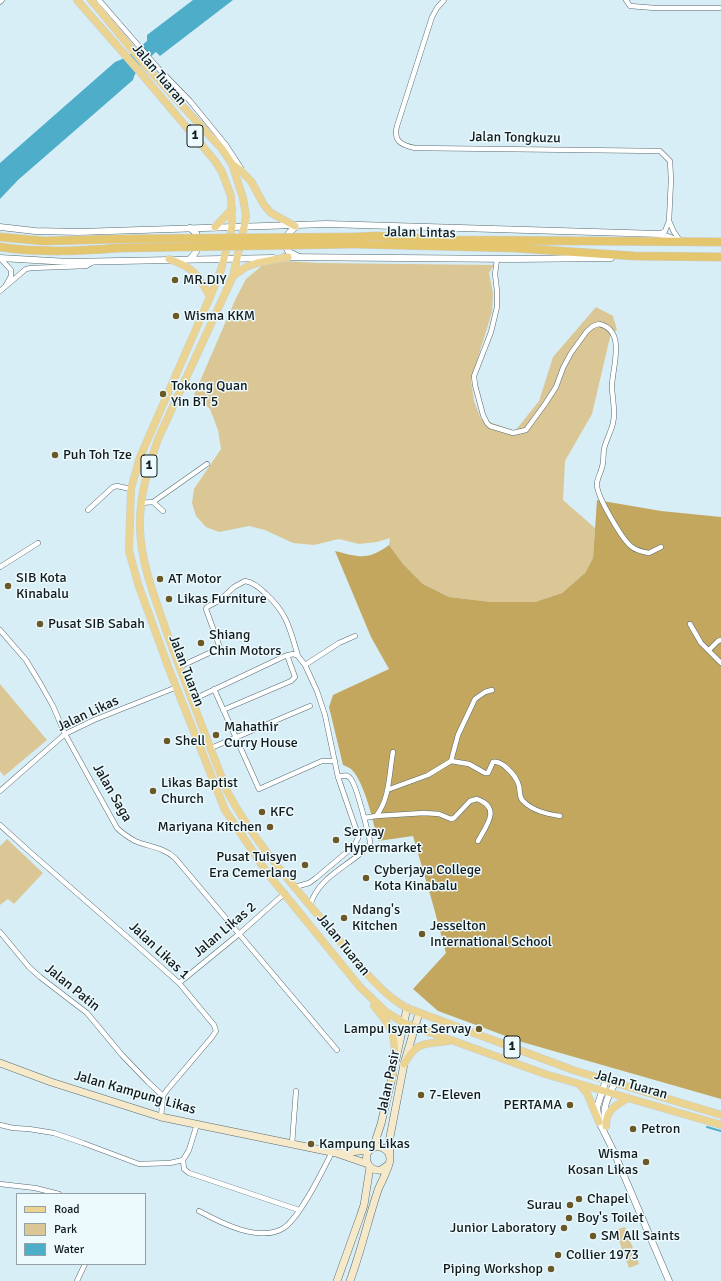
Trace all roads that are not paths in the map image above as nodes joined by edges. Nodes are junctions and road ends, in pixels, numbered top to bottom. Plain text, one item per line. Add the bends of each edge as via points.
1 (77, 0) edge
2 (91, 0) edge
3 (99, 0) edge
4 (444, 0) edge
5 (626, 0) edge
6 (721, 8) edge
7 (229, 150) junction
8 (232, 164) junction
9 (250, 182) junction
10 (232, 210) junction
11 (669, 221) junction
12 (297, 225) junction
13 (0, 227) edge
14 (232, 227) junction
15 (244, 227) junction
16 (190, 228) junction
17 (215, 228) junction
18 (660, 234) junction
19 (0, 237) edge
20 (355, 241) junction
21 (682, 242) junction
22 (721, 242) edge
23 (0, 247) edge
24 (634, 256) junction
25 (288, 257) junction
26 (300, 257) junction
27 (721, 257) edge
28 (0, 258) edge
29 (224, 258) junction
30 (237, 258) junction
31 (169, 259) junction
32 (190, 259) junction
33 (497, 259) junction
34 (94, 262) junction
35 (233, 276) junction
36 (5, 286) junction
37 (0, 291) edge
38 (210, 297) junction
39 (171, 388) junction
40 (180, 391) junction
41 (207, 464) dead end
42 (131, 489) junction
43 (153, 502) junction
44 (141, 503) junction
45 (88, 510) dead end
46 (163, 511) dead end
47 (38, 544) dead end
48 (661, 547) dead end
49 (0, 567) edge
50 (152, 590) junction
51 (690, 624) dead end
52 (0, 630) edge
53 (355, 636) dead end
54 (721, 640) edge
55 (709, 650) junction
56 (287, 655) junction
57 (298, 656) junction
58 (721, 663) edge
59 (306, 665) junction
60 (180, 667) junction
61 (177, 687) junction
62 (214, 689) junction
63 (492, 690) dead end
64 (192, 700) junction
65 (310, 706) dead end
66 (223, 710) junction
67 (65, 734) junction
68 (235, 737) junction
69 (211, 748) junction
70 (393, 752) dead end
71 (334, 761) junction
72 (451, 761) junction
73 (338, 777) junction
74 (387, 790) junction
75 (0, 791) edge
76 (376, 816) junction
77 (560, 816) dead end
78 (364, 818) junction
79 (0, 825) edge
80 (478, 841) dead end
81 (295, 887) junction
82 (285, 893) junction
83 (310, 906) junction
84 (0, 932) edge
85 (239, 934) junction
86 (179, 983) junction
87 (364, 991) junction
88 (407, 1008) junction
89 (419, 1013) junction
90 (404, 1023) junction
91 (414, 1027) junction
92 (450, 1041) junction
93 (337, 1050) dead end
94 (0, 1063) edge
95 (404, 1064) junction
96 (392, 1079) junction
97 (606, 1080) junction
98 (615, 1083) junction
99 (580, 1084) junction
100 (602, 1090) junction
101 (296, 1091) dead end
102 (610, 1092) junction
103 (163, 1096) junction
104 (628, 1098) junction
105 (721, 1115) edge
106 (161, 1117) junction
107 (599, 1122) junction
108 (197, 1124) junction
109 (0, 1125) edge
110 (721, 1125) edge
111 (606, 1126) junction
112 (292, 1144) junction
113 (610, 1144) junction
114 (371, 1149) junction
115 (334, 1153) junction
116 (390, 1157) junction
117 (184, 1160) junction
118 (369, 1165) junction
119 (388, 1165) junction
120 (0, 1184) edge
121 (55, 1193) edge
122 (299, 1210) junction
123 (199, 1211) dead end
124 (85, 1265) edge
125 (77, 1281) edge
126 (336, 1281) edge
127 (350, 1281) edge
128 (669, 1281) edge

1 - 10 main road, Jalan Tuaran / 1 via 191,132 222,172 231,196
2 - 8 main road, Jalan Tuaran / 1 via 145,65 209,134
3 - 7 street via 190,101
4 - 11 street, Jalan Tongkuzu via 432,17 396,126 396,138 403,144 415,148 660,151 670,161
5 - 6 street via 630,6 650,8
7 - 8 street
7 - 9 street
8 - 9 main road
8 - 15 main road, Jalan Tuaran / 1 via 244,198
9 - 12 main road via 271,213
10 - 14 main road, Jalan Tuaran / 1
10 - 17 main road
11 - 18 street via 665,231
11 - 21 street
12 - 15 street
12 - 18 street
12 - 26 street via 287,234 285,243 289,252
13 - 16 street via 79,232
14 - 15 street
14 - 17 street
14 - 29 main road, Jalan Tuaran / 1
15 - 30 main road, Jalan Tuaran / 1
16 - 17 street
16 - 32 street via 196,233 199,245 196,254
18 - 21 street
19 - 20 highway, Jalan Lintas, bridge via 44,241
20 - 21 highway, Jalan Lintas via 377,236 457,240
20 - 23 highway, Jalan Lintas, bridge via 63,251
20 - 24 highway, Jalan Lintas
21 - 22 highway, Jalan Lintas
24 - 27 highway, Jalan Lintas
24 - 33 street
25 - 26 street
25 - 30 street
25 - 35 main road via 246,267
26 - 33 street
28 - 34 street
28 - 36 street via 12,270
29 - 30 street
29 - 32 street
29 - 38 main road, Jalan Tuaran / 1
30 - 35 main road, Jalan Tuaran / 1
31 - 32 street
31 - 34 street
31 - 38 main road via 191,268
33 - 48 street via 497,307 491,332 474,376 487,423 497,429 513,433 526,430 556,387 571,353 587,331 599,324 608,328 614,338 616,352 612,384 614,412 598,478 598,491 626,542 633,548 649,553
34 - 36 street via 86,266 26,269
35 - 40 main road, Jalan Tuaran / 1
36 - 37 street
38 - 39 main road, Jalan Tuaran / 1
39 - 40 main road
39 - 42 main road, Jalan Tuaran / 1 via 140,457
40 - 44 main road, Jalan Tuaran / 1 via 149,464
41 - 43 street
42 - 45 street via 113,487
42 - 61 main road, Jalan Tuaran / 1 via 129,551 138,584
43 - 44 street
43 - 46 street
44 - 50 main road, Jalan Tuaran / 1 via 142,549
47 - 49 street
50 - 60 main road, Jalan Tuaran / 1
50 - 61 main road via 152,601 181,680
51 - 55 street via 701,643
52 - 67 street, Jalan Saga via 33,670
53 - 59 street via 339,643
54 - 55 street
55 - 58 street
56 - 57 street
56 - 62 street
56 - 66 street via 294,677 291,681
57 - 59 street
57 - 60 street via 282,610 260,588 245,580 207,607 220,648
59 - 71 street via 322,706
60 - 64 main road, Jalan Tuaran / 1
61 - 67 street, Jalan Likas
61 - 82 main road, Jalan Tuaran / 1 via 225,810 263,867
62 - 64 street
62 - 66 street
63 - 72 street via 475,699 458,735
64 - 69 main road, Jalan Tuaran / 1
65 - 68 street
66 - 68 street
67 - 75 street, Jalan Likas
67 - 85 street, Jalan Saga via 117,828 134,840 168,852
68 - 69 street
68 - 71 street via 259,790 322,761
69 - 81 main road, Jalan Tuaran / 1 via 227,791 242,818
70 - 74 street
71 - 73 street
72 - 74 street via 428,775
72 - 77 street via 469,764 485,773 488,773 493,762 498,762 516,779 521,798 527,804 542,812
73 - 78 street via 350,778
73 - 81 street via 358,838 356,843 316,878
74 - 76 street
76 - 78 street
76 - 80 street via 424,813 439,814 451,819 470,802 477,800 485,803 490,809 491,817
78 - 83 street via 370,845 322,883
79 - 86 street, Jalan Likas 1
81 - 83 main road, Jalan Tuaran / 1
82 - 85 street, Jalan Likas 2
82 - 87 main road, Jalan Tuaran / 1
83 - 88 main road, Jalan Tuaran / 1 via 390,998
84 - 103 street, Jalan Patin via 29,967 87,1013 122,1055
85 - 86 street, Jalan Likas 2
85 - 93 street, Jalan Saga
86 - 103 street, Jalan Likas 1 via 214,1025 216,1031
87 - 90 main road, Jalan Tuaran / 1 via 386,1012
87 - 96 main road via 389,1026 393,1036 395,1050
88 - 89 main road, Jalan Tuaran / 1
88 - 90 main road, Jalan Pasir
89 - 91 main road, Jalan Pasir
89 - 97 main road, Jalan Tuaran / 1 via 572,1070
90 - 91 main road, Jalan Tuaran / 1
90 - 96 main road, Jalan Pasir
91 - 92 main road, Jalan Tuaran / 1
91 - 95 main road, Jalan Pasir
92 - 95 main road via 418,1046
92 - 99 main road, Jalan Tuaran / 1
94 - 106 main road, Jalan Kampung Likas
95 - 116 main road, Jalan Pasir via 390,1142
96 - 114 main road, Jalan Pasir via 381,1124
97 - 98 main road, Jalan Tuaran / 1
97 - 100 street
98 - 102 street
98 - 105 main road, Jalan Tuaran / 1
99 - 100 main road, Jalan Tuaran / 1
99 - 107 main road via 587,1093
100 - 102 main road, Jalan Tuaran / 1
100 - 107 street via 597,1107
101 - 112 street
102 - 104 main road, Jalan Tuaran / 1
102 - 111 street via 604,1115
103 - 106 street
104 - 110 main road, Jalan Tuaran / 1
104 - 111 main road via 611,1110 606,1117
106 - 108 main road, Jalan Kampung Likas
107 - 113 street
108 - 112 main road, Jalan Kampung Likas
108 - 117 street via 190,1150
109 - 117 street via 54,1133 138,1164
111 - 113 street
112 - 115 main road, Jalan Kampung Likas
113 - 128 street
114 - 115 main road, Jalan Kampung Likas
114 - 116 main road via 384,1148
114 - 118 main road via 367,1157
115 - 118 main road, Jalan Kampung Likas
115 - 122 street
116 - 119 main road
117 - 122 street via 184,1169 189,1173
118 - 119 main road via 377,1170
118 - 126 main road via 364,1205
119 - 127 main road
120 - 121 street
122 - 123 street via 281,1230 268,1233 251,1232 226,1225
124 - 125 street

